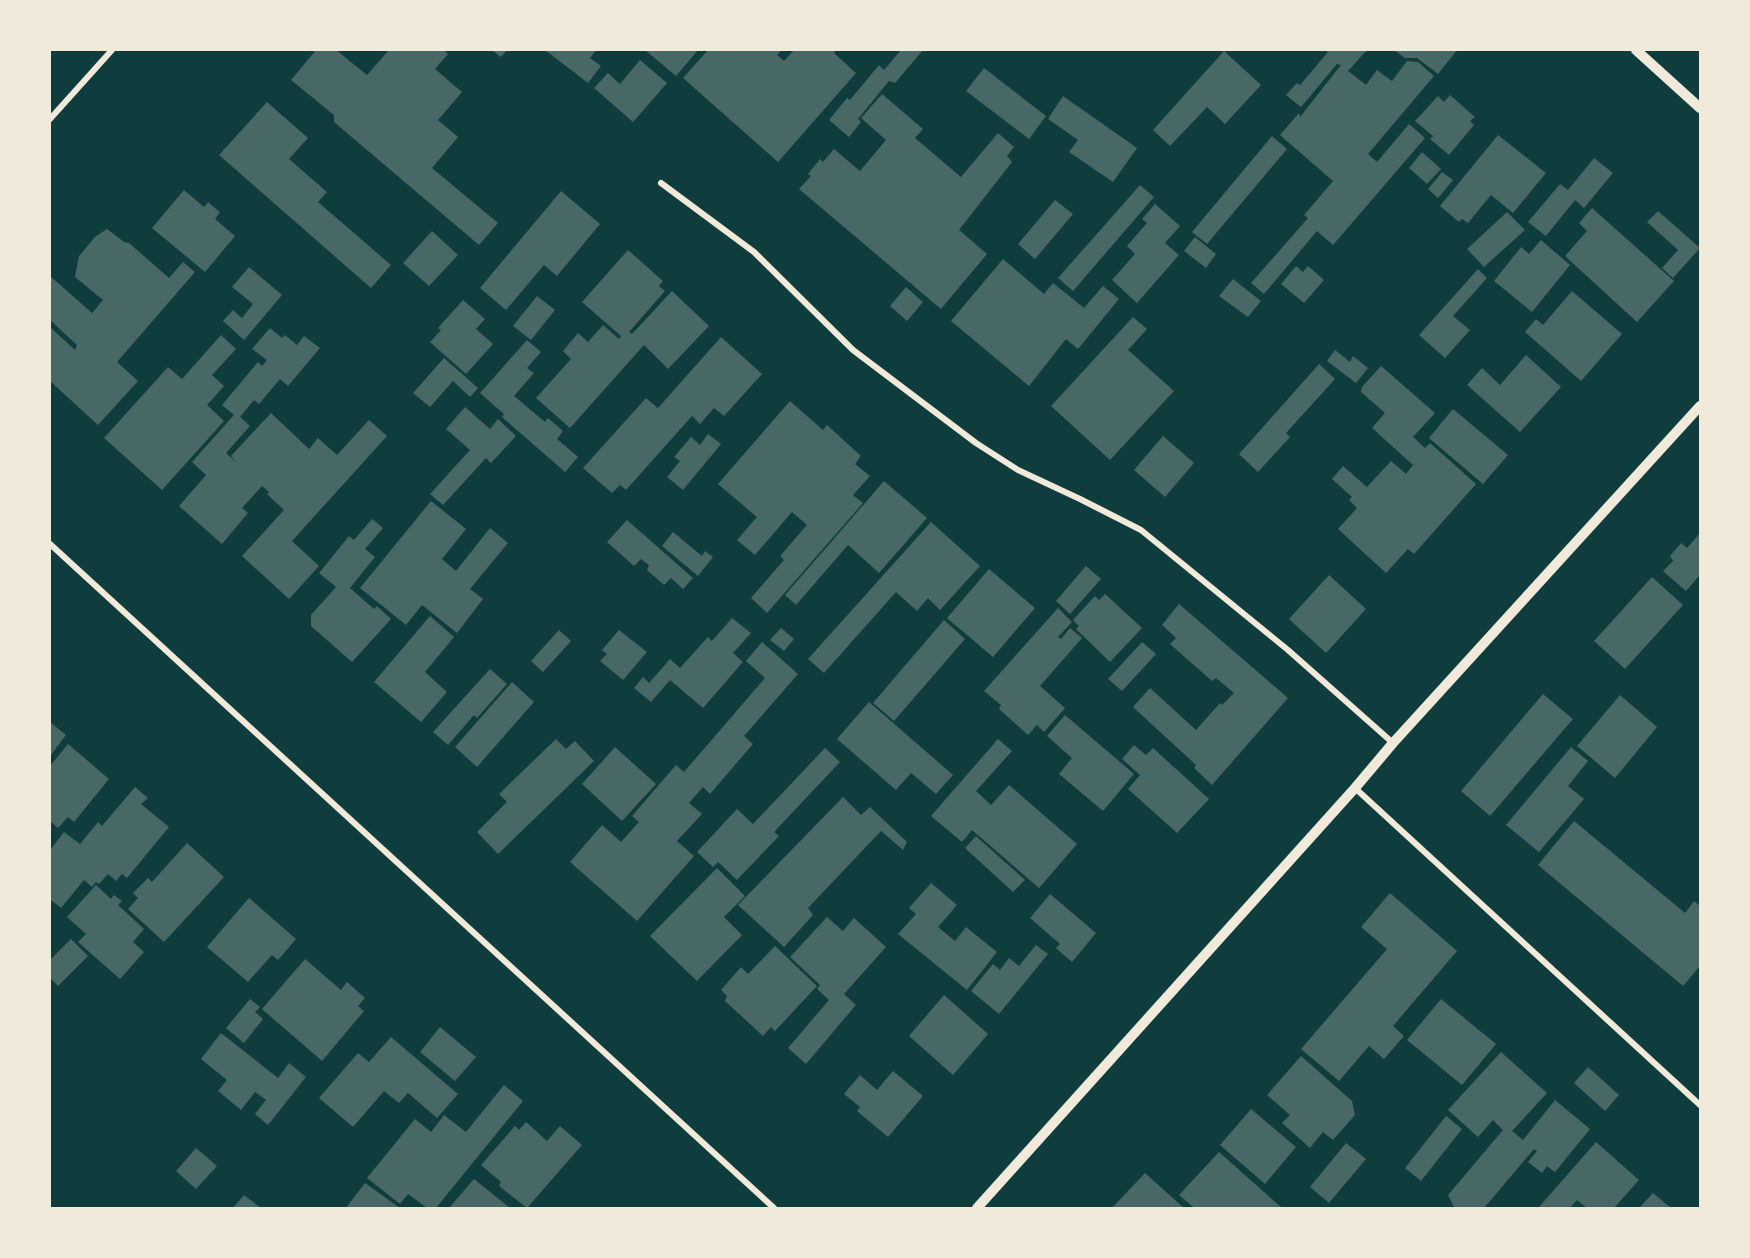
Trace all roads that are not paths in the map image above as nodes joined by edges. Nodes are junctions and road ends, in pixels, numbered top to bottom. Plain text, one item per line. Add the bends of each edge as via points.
1 (112, 50) edge
2 (1636, 50) edge
3 (1701, 108) edge
4 (50, 119) edge
5 (661, 183) dead end
6 (1701, 406) edge
7 (50, 544) edge
8 (1393, 742) junction
9 (1355, 788) junction
10 (1701, 1105) edge
11 (774, 1209) edge
12 (977, 1209) edge

1 - 4 street
2 - 3 street
5 - 8 street via 754,252 853,350 1018,470 1141,530
6 - 8 street
7 - 11 street
8 - 9 street
9 - 10 street
9 - 12 street

